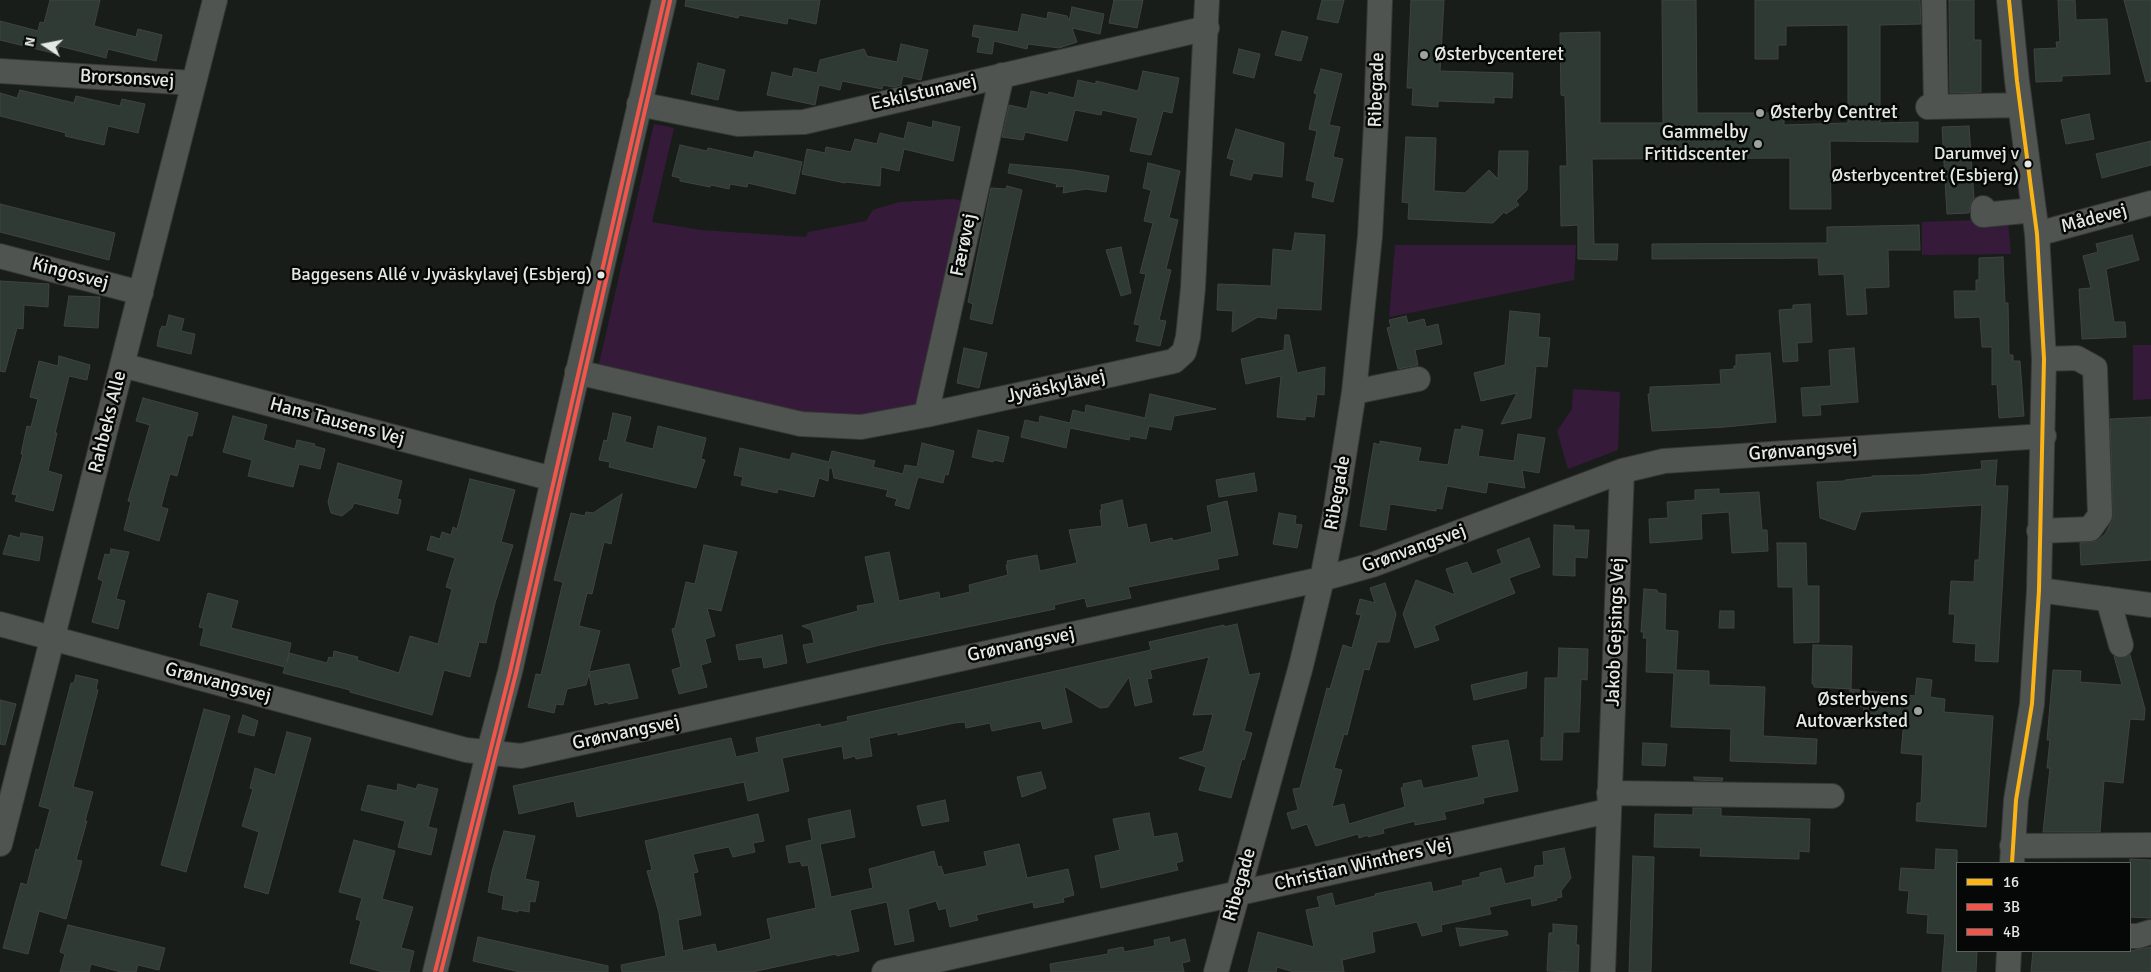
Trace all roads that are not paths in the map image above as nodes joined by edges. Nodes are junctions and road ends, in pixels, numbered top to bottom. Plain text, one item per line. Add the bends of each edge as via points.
1 (215, 0) edge
2 (663, 0) edge
3 (1207, 0) edge
4 (1380, 0) edge
5 (1934, 0) edge
6 (2009, 0) edge
7 (1207, 28) junction
8 (0, 71) edge
9 (1002, 75) junction
10 (194, 83) junction
11 (639, 104) junction
12 (2020, 105) junction
13 (2151, 203) edge
14 (1982, 208) dead end
15 (2034, 210) junction
16 (2037, 234) junction
17 (0, 256) edge
18 (141, 293) junction
19 (2044, 359) junction
20 (122, 365) junction
21 (577, 372) junction
22 (1418, 379) dead end
23 (1354, 392) junction
24 (926, 416) junction
25 (2044, 436) junction
26 (1622, 471) junction
27 (552, 479) junction
28 (2039, 531) junction
29 (1322, 579) junction
30 (2039, 590) junction
31 (2108, 599) junction
32 (2151, 605) edge
33 (0, 624) edge
34 (53, 638) junction
35 (2121, 645) dead end
36 (488, 754) junction
37 (1832, 796) dead end
38 (1608, 802) junction
39 (0, 844) edge
40 (2151, 845) edge
41 (2012, 855) edge
42 (1238, 893) junction
43 (2151, 932) edge
44 (2131, 936) edge
45 (2009, 952) edge
46 (435, 972) edge
47 (884, 972) edge
48 (1216, 972) edge
49 (1603, 972) edge
50 (2008, 972) edge

1 - 10 street, Rahbeks Alle
2 - 11 street
3 - 7 street, Jyväskylävej
4 - 23 street, Ribegade via 1370,236
5 - 12 street via 1932,106 1977,116
6 - 12 street
7 - 9 street, Eskilstunavej
7 - 24 street, Jyväskylävej via 1193,288 1184,352 1174,361 1156,366
8 - 10 street, Brorsonsvej
9 - 11 street, Eskilstunavej via 804,122 738,124
9 - 24 street, Færøvej
10 - 18 street, Rahbeks Alle
11 - 21 street
12 - 15 street
13 - 16 street, Mådevej
14 - 15 street via 1983,215
15 - 16 street
16 - 19 street
17 - 18 street, Kingosvej
18 - 20 street, Rahbeks Alle
19 - 25 street
19 - 28 street via 2077,358 2095,368 2100,515 2090,528
20 - 27 street, Hans Tausens Vej
20 - 34 street, Rahbeks Alle
21 - 24 street, Jyväskylävej via 801,424 860,427
21 - 27 street
22 - 23 street
23 - 29 street, Ribegade
25 - 26 street, Grønvangsvej via 1664,461
25 - 28 street
26 - 29 street, Grønvangsvej via 1372,565
26 - 38 street, Jakob Gejsings Vej
27 - 36 street via 510,672
28 - 30 street
29 - 36 street, Grønvangsvej via 520,756
29 - 42 street, Ribegade
30 - 31 street
30 - 41 street via 2032,704 2018,780
31 - 32 street
31 - 35 street
33 - 34 street, Grønvangsvej
34 - 36 street, Grønvangsvej
34 - 39 street, Rahbeks Alle
36 - 46 street
37 - 38 street
38 - 42 street, Christian Winthers Vej
38 - 49 street, Jakob Gejsings Vej
40 - 41 street
42 - 47 street, Christian Winthers Vej
42 - 48 street, Ribegade
43 - 44 street
45 - 50 street

